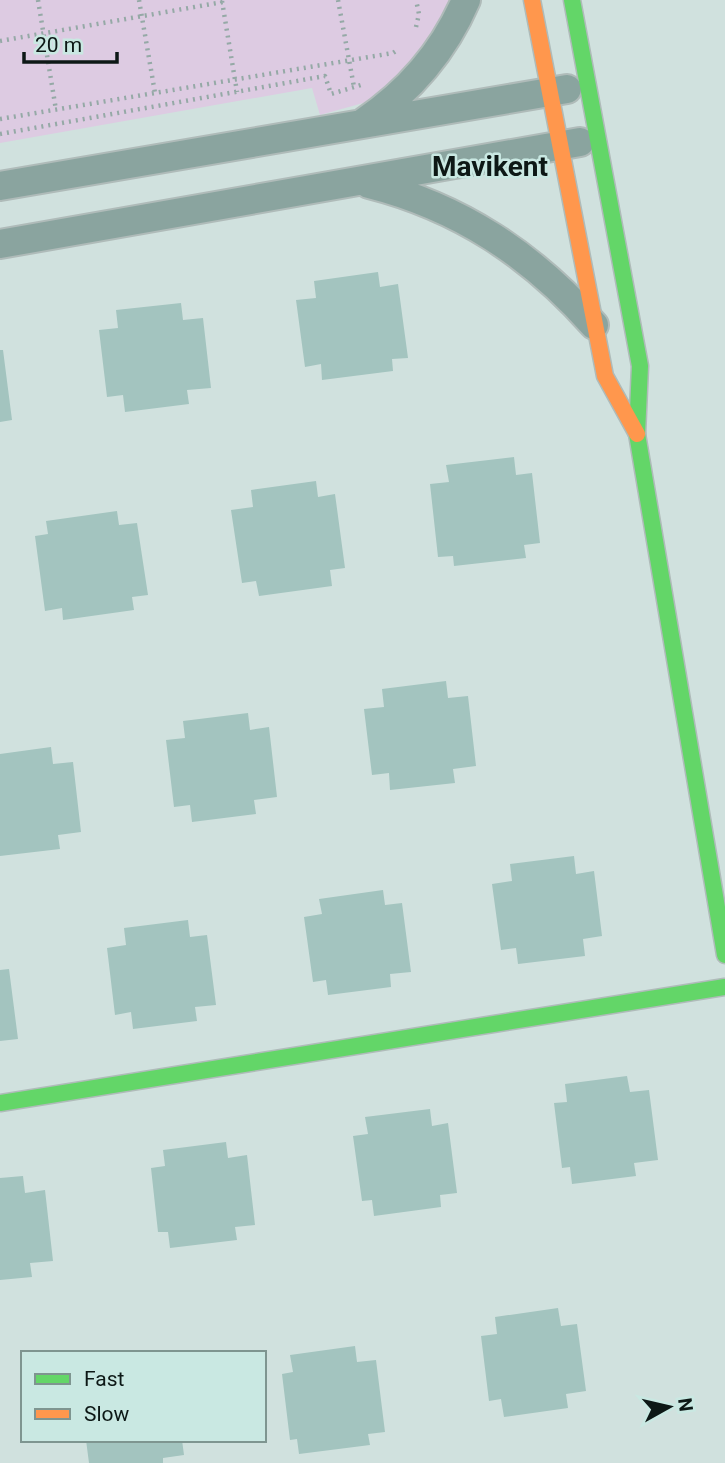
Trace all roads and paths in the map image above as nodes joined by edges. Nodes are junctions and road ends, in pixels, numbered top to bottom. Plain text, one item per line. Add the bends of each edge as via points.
1 (38, 0) edge
2 (139, 0) edge
3 (338, 0) edge
4 (416, 0) edge
5 (466, 0) edge
6 (532, 0) edge
7 (572, 0) edge
8 (222, 1) edge
9 (142, 16) junction
10 (44, 33) junction
11 (414, 38) dead end
12 (0, 41) edge
13 (404, 45) dead end
14 (349, 60) junction
15 (236, 79) junction
16 (366, 84) dead end
17 (587, 86) junction
18 (354, 87) junction
19 (237, 92) junction
20 (550, 92) junction
21 (155, 93) junction
22 (56, 110) junction
23 (0, 119) edge
24 (359, 125) junction
25 (0, 134) edge
26 (596, 139) junction
27 (560, 146) junction
28 (360, 181) junction
29 (0, 186) edge
30 (0, 244) edge
31 (596, 327) junction
32 (637, 434) junction
33 (725, 955) edge
34 (725, 987) edge
35 (0, 1103) edge

1 - 10 path
2 - 9 path
3 - 14 path
4 - 11 path via 419,14
5 - 24 street via 422,72 393,101
6 - 20 main road
7 - 17 main road
8 - 9 path
8 - 15 path
9 - 10 path
9 - 21 path
10 - 12 path
10 - 22 path
13 - 14 path via 393,53
14 - 15 path
14 - 18 path
15 - 19 path
15 - 21 path
16 - 18 path
17 - 20 street
17 - 26 main road
18 - 19 path via 331,94 325,76
19 - 25 path
20 - 24 street
20 - 27 main road
21 - 22 path
22 - 23 path
24 - 29 street
26 - 27 street
26 - 32 main road via 640,366
27 - 28 street
27 - 31 main road
28 - 30 street
28 - 31 street via 425,201 475,224 541,270
31 - 32 main road via 605,376
32 - 33 main road
34 - 35 main road

